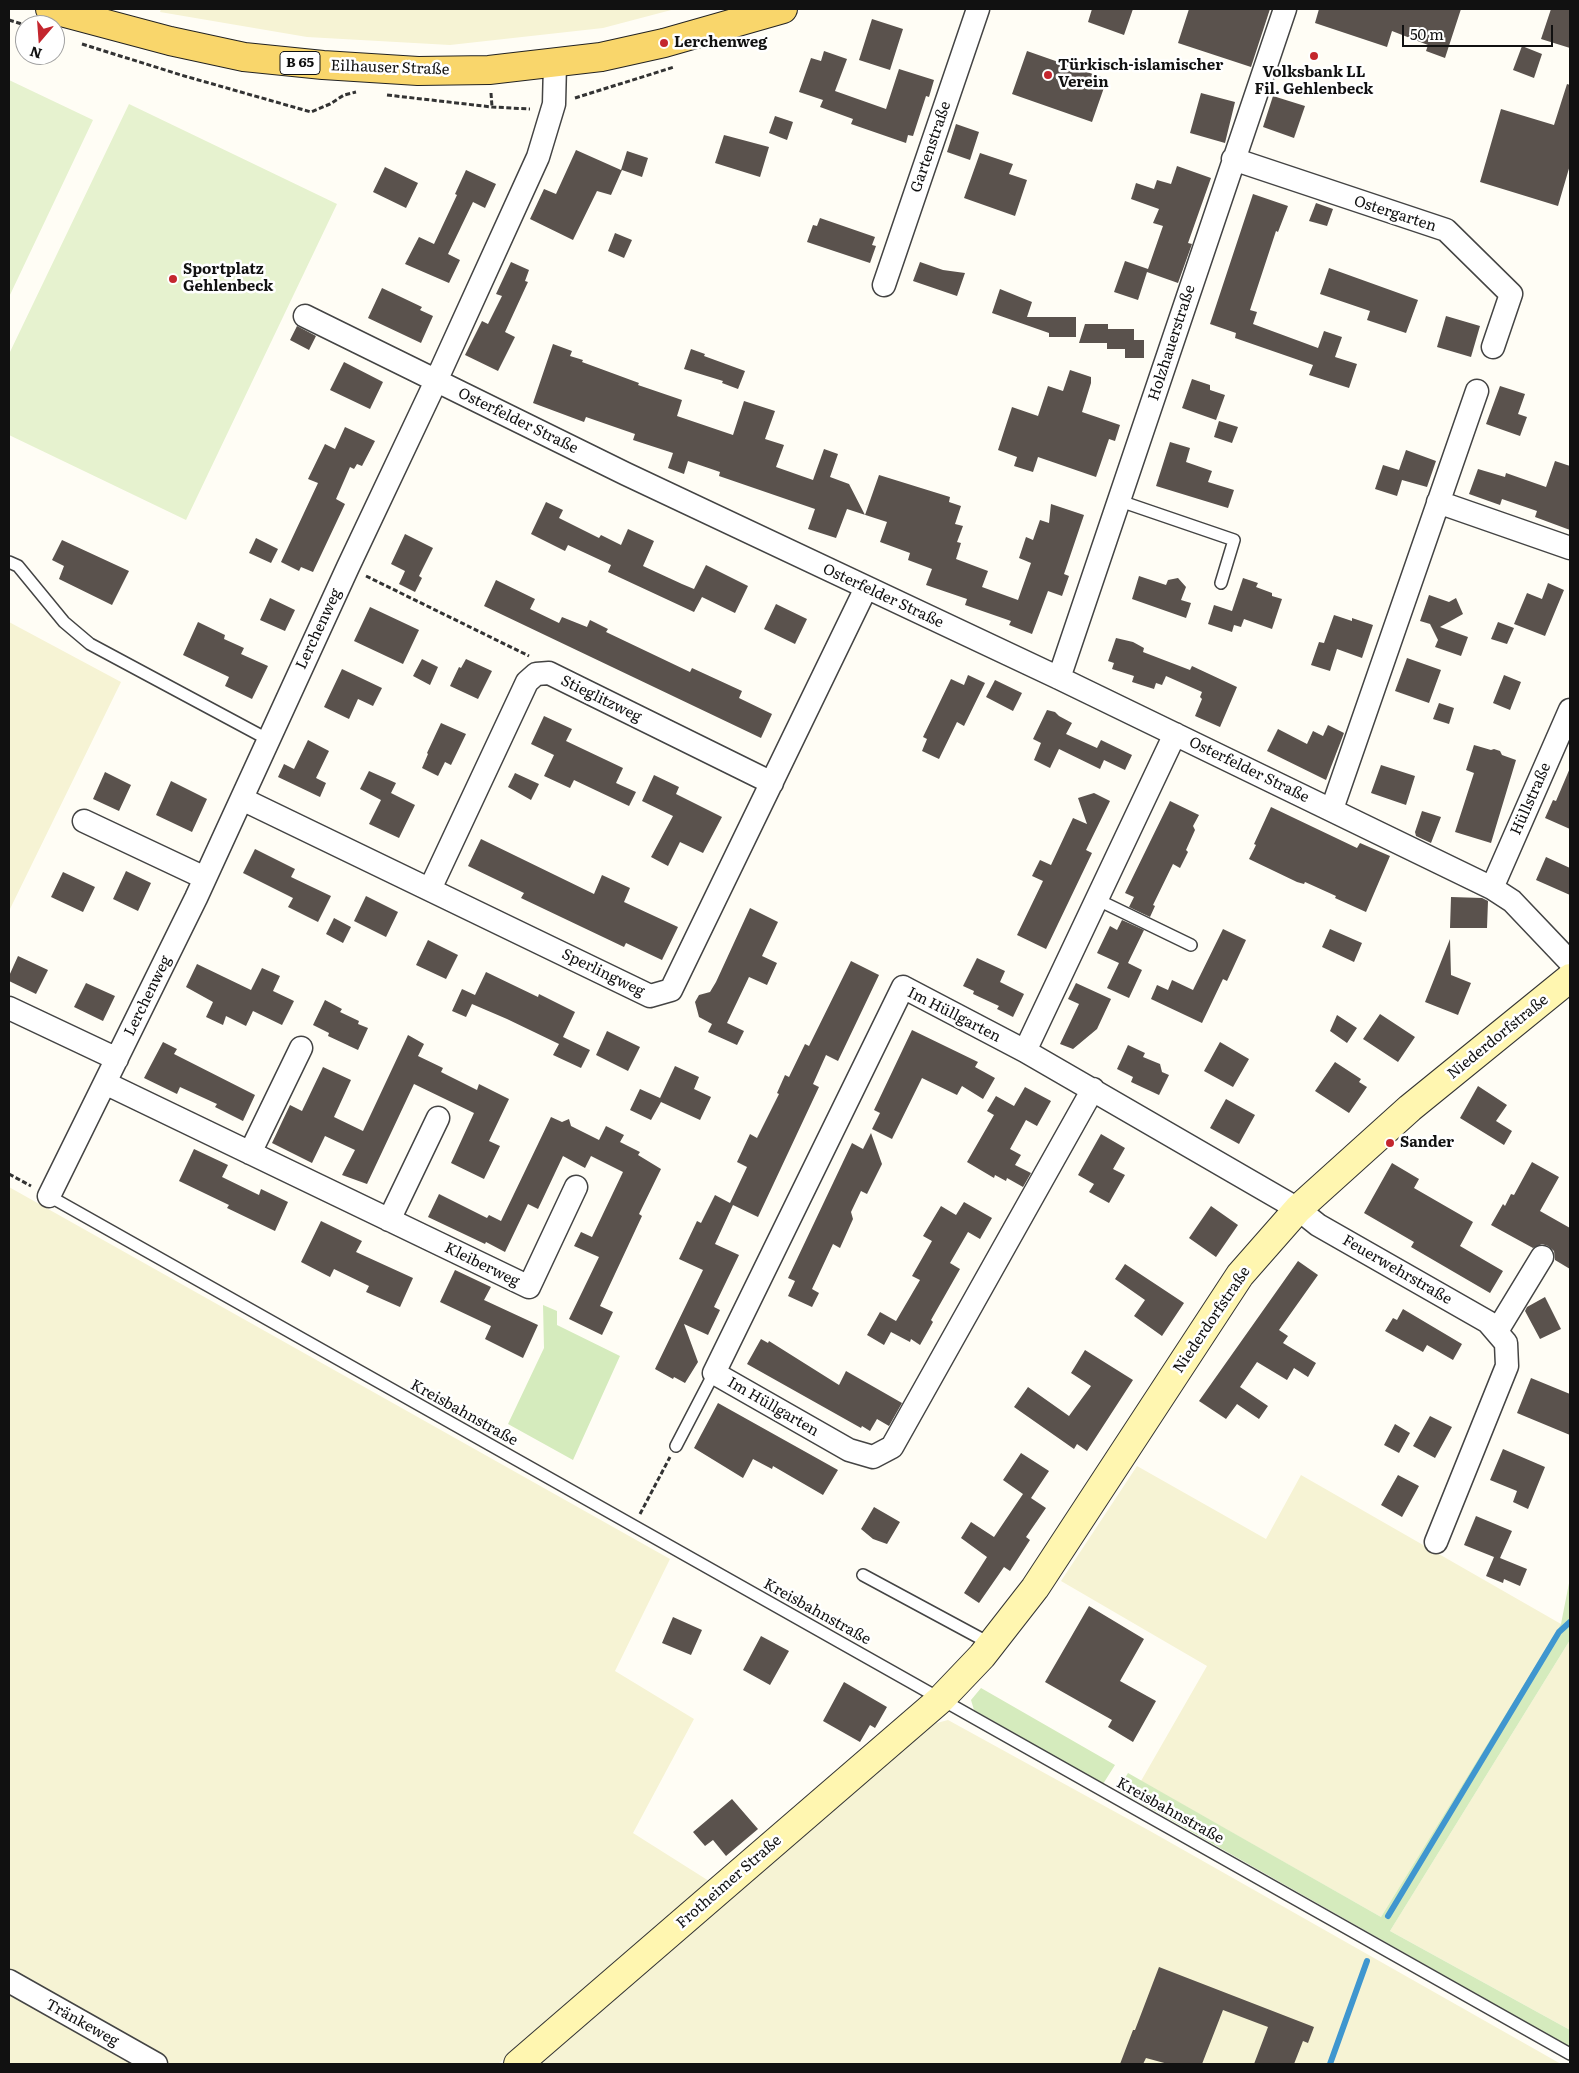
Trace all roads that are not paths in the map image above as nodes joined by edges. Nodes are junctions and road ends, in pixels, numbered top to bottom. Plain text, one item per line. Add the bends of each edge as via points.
1 (50, 9) edge
2 (783, 9) edge
3 (978, 9) edge
4 (1285, 9) edge
5 (555, 64) junction
6 (1233, 159) junction
7 (884, 285) dead end
8 (305, 316) dead end
9 (1493, 347) dead end
10 (436, 381) junction
11 (1477, 391) dead end
12 (1120, 501) junction
13 (1438, 502) junction
14 (1570, 548) edge
15 (9, 562) edge
16 (1221, 583) dead end
17 (866, 588) junction
18 (1059, 678) junction
19 (1567, 724) edge
20 (1175, 734) junction
21 (269, 740) junction
22 (772, 783) junction
23 (242, 799) junction
24 (1332, 809) junction
25 (84, 821) dead end
26 (205, 878) junction
27 (1492, 888) junction
28 (430, 889) junction
29 (1096, 899) junction
30 (1191, 945) dead end
31 (1570, 962) edge
32 (1570, 978) edge
33 (9, 1008) edge
34 (301, 1048) dead end
35 (1025, 1051) junction
36 (117, 1059) junction
37 (105, 1082) junction
38 (1094, 1089) junction
39 (438, 1118) dead end
40 (250, 1152) junction
41 (576, 1186) dead end
42 (49, 1196) joint
43 (1298, 1209) junction
44 (389, 1220) junction
45 (1542, 1257) dead end
46 (1496, 1331) junction
47 (714, 1374) junction
48 (676, 1446) road end
49 (1436, 1542) dead end
50 (863, 1575) dead end
51 (991, 1644) junction
52 (940, 1699) junction
53 (9, 1981) edge
54 (1570, 2054) edge
55 (156, 2064) edge
56 (518, 2064) edge

1 - 5 main road, Eilhauser Straße / B 65 via 244,57 418,71 489,70
2 - 5 main road, B 65 via 664,43
3 - 7 street, Gartenstraße
4 - 6 street, Holzhauerstraße
5 - 10 street, Lerchenweg via 554,104 538,157
6 - 9 street, Ostergarten via 1446,230 1511,294
6 - 12 street, Holzhauerstraße
8 - 10 street
10 - 17 street, Osterfelder Straße
10 - 21 street, Lerchenweg
11 - 13 street
12 - 16 lane via 1234,540
12 - 18 street, Holzhauerstraße
13 - 14 street
13 - 24 street
15 - 21 lane via 18,566 64,622 90,644
17 - 18 street, Osterfelder Straße
17 - 22 street, Sperlingweg
18 - 20 street, Osterfelder Straße
19 - 27 street, Hüllstraße
20 - 24 street, Osterfelder Straße
20 - 29 street
21 - 23 street, Lerchenweg
22 - 28 street, Sperlingweg via 671,990 650,996
22 - 28 street, Stieglitzweg via 549,673 536,674 527,682
23 - 26 street, Lerchenweg
23 - 28 street, Sperlingweg
24 - 27 street, Osterfelder Straße
25 - 26 street
26 - 36 street, Lerchenweg
27 - 31 street, Osterfelder Straße via 1512,901
29 - 30 lane
29 - 35 street
32 - 43 main road, Niederdorfstraße via 1410,1108
33 - 36 street
34 - 40 street
35 - 38 street, Im Hüllgarten
35 - 47 street, Im Hüllgarten via 903,987
36 - 37 street, Lerchenweg
37 - 40 street, Kleiberweg
37 - 42 street, Lerchenweg
38 - 43 street, Im Hüllgarten
38 - 47 street, Im Hüllgarten via 892,1447 874,1457 849,1450
39 - 44 street
40 - 44 street, Kleiberweg
41 - 44 street, Kleiberweg via 528,1287
42 - 52 lane, Kreisbahnstraße
43 - 46 street, Feuerwehrstraße via 1318,1225 1488,1322
43 - 51 main road, Niederdorfstraße via 1240,1276 1035,1588
45 - 46 street
46 - 49 street, Feuerwehrstraße via 1506,1343 1507,1366
47 - 48 lane
50 - 51 lane
51 - 52 main road, Niederdorfstraße
52 - 54 lane, Kreisbahnstraße
52 - 56 main road, Frotheimer Straße
53 - 55 street, Tränkeweg

